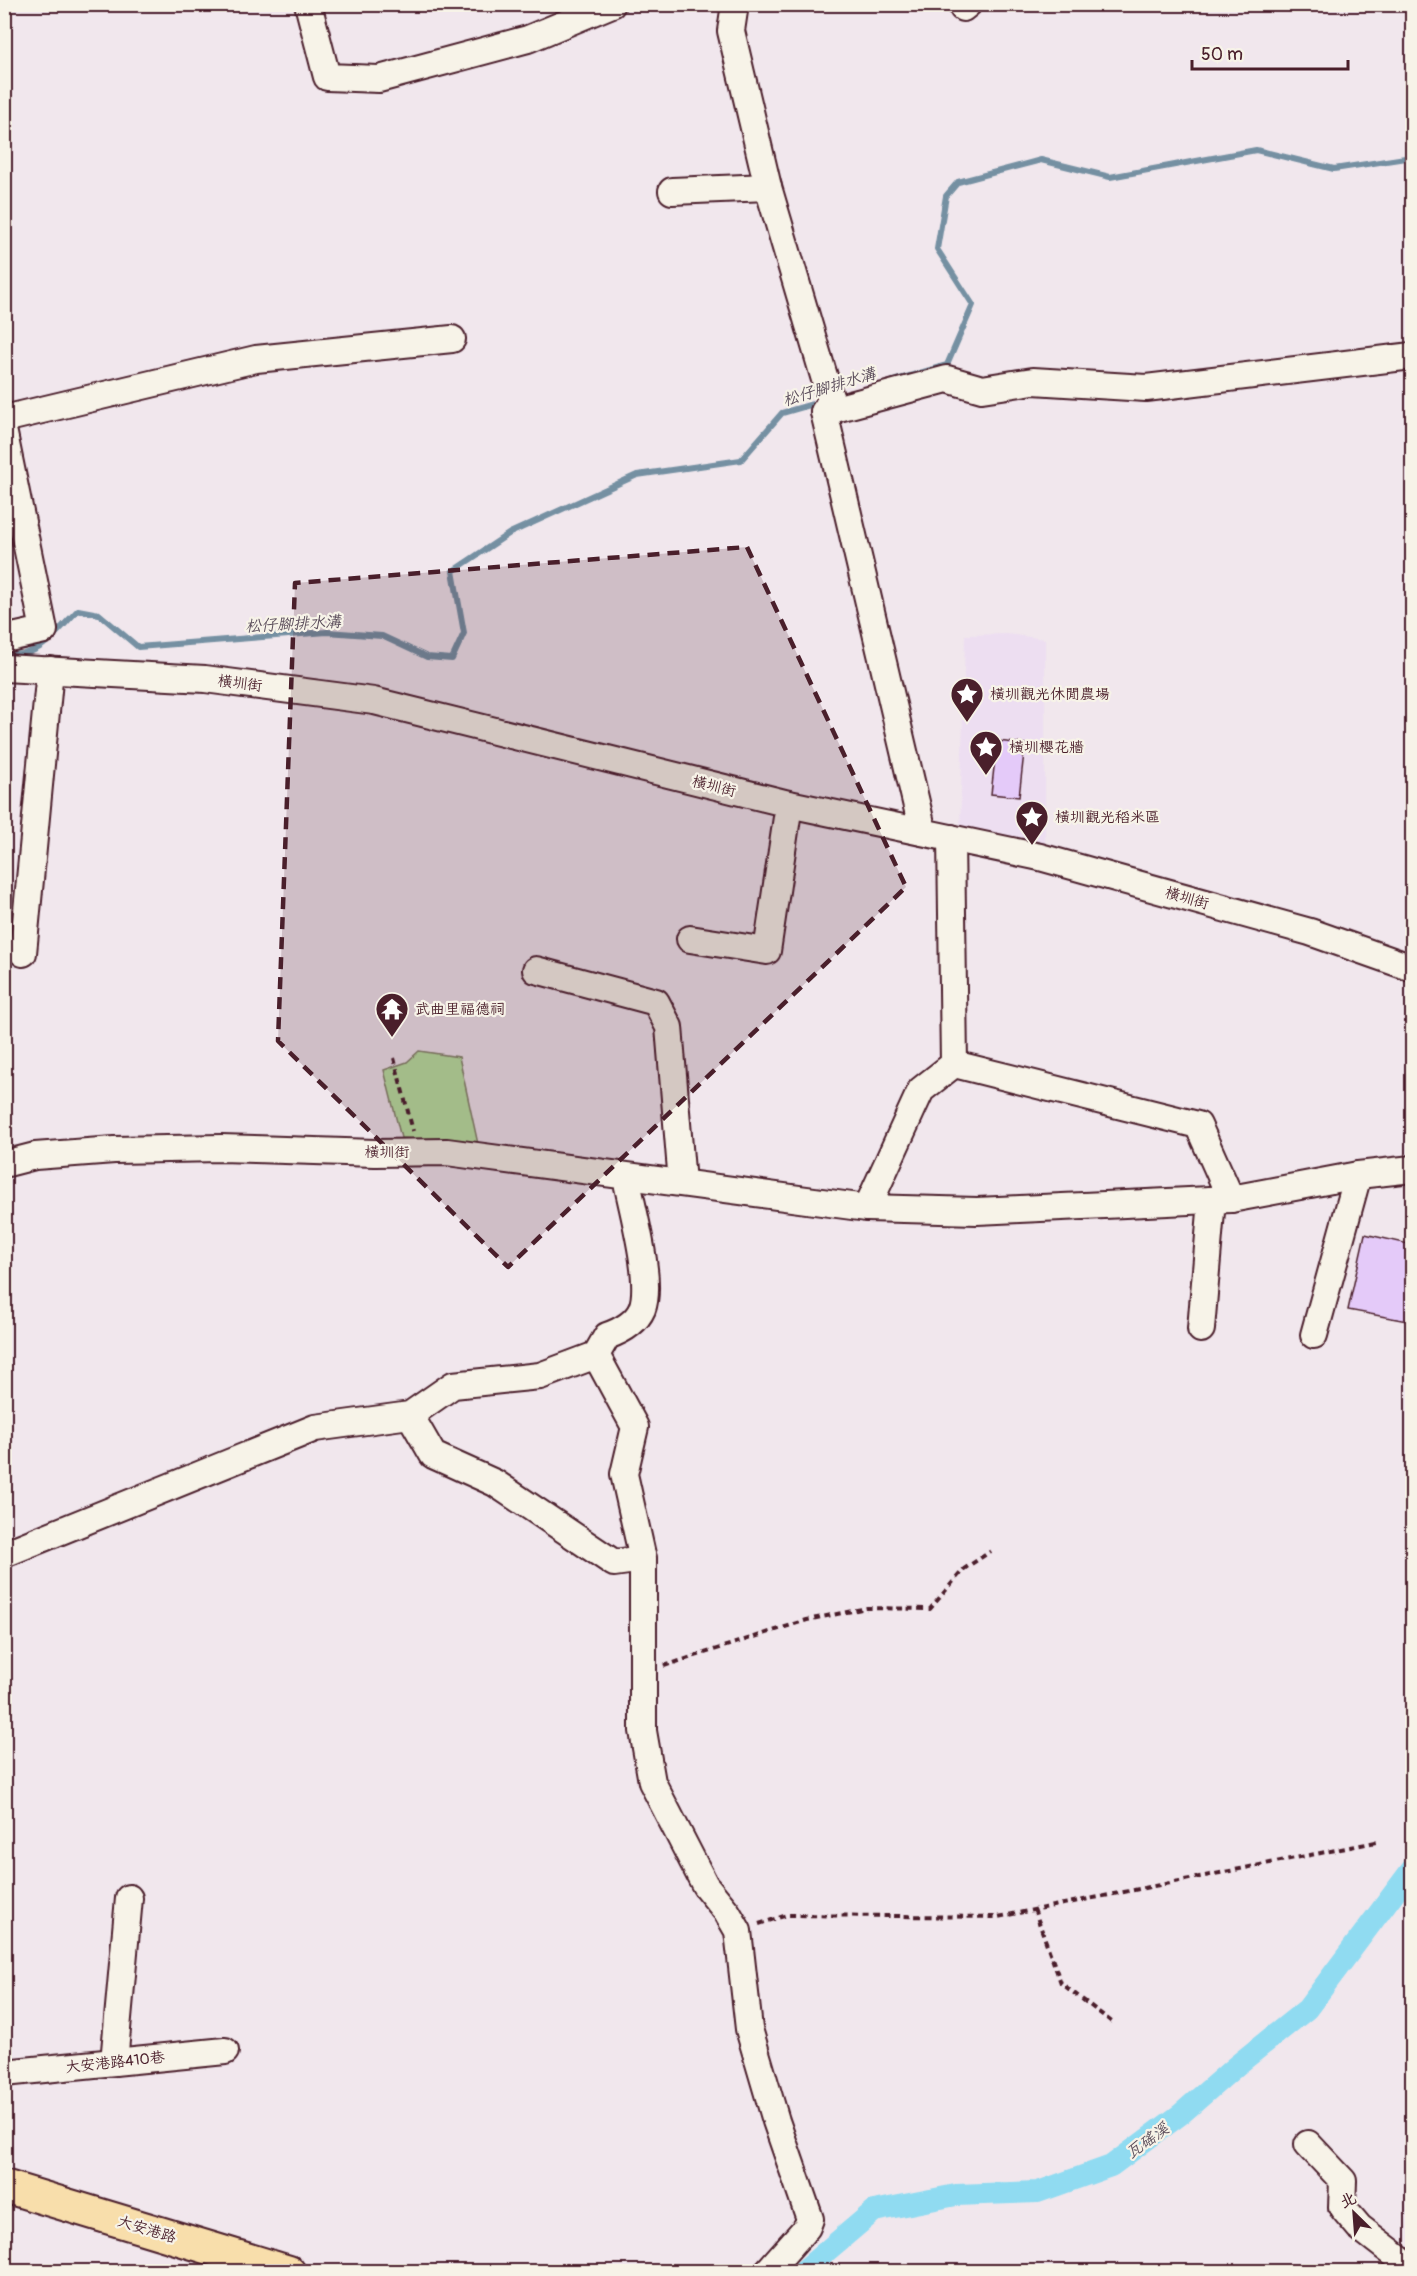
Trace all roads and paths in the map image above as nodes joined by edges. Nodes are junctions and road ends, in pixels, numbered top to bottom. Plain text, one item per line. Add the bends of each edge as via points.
1 (308, 4) edge
2 (612, 4) edge
3 (735, 4) edge
4 (962, 4) edge
5 (968, 4) edge
6 (768, 187) junction
7 (672, 191) dead end
8 (452, 339) dead end
9 (1413, 356) edge
10 (828, 399) junction
11 (4, 419) edge
12 (4, 434) edge
13 (4, 639) edge
14 (4, 668) edge
15 (50, 670) junction
16 (789, 804) junction
17 (923, 832) junction
18 (951, 838) junction
19 (690, 939) dead end
20 (23, 953) dead end
21 (1413, 968) edge
22 (536, 970) dead end
23 (394, 1058) dead end
24 (954, 1064) junction
25 (419, 1152) junction
26 (4, 1164) edge
27 (1413, 1169) edge
28 (1358, 1175) junction
29 (626, 1177) junction
30 (682, 1183) junction
31 (1222, 1199) junction
32 (867, 1208) junction
33 (1200, 1329) dead end
34 (1314, 1335) dead end
35 (596, 1355) junction
36 (410, 1415) junction
37 (991, 1551) dead end
38 (4, 1554) edge
39 (643, 1559) junction
40 (643, 1673) junction
41 (1376, 1842) dead end
42 (129, 1898) dead end
43 (1034, 1909) junction
44 (738, 1931) junction
45 (1113, 2023) dead end
46 (225, 2050) dead end
47 (114, 2062) junction
48 (4, 2073) edge
49 (1308, 2144) dead end
50 (4, 2186) edge
51 (1413, 2268) edge
52 (289, 2271) edge
53 (767, 2271) edge

1 - 2 street via 327,77 379,79 528,39
3 - 6 street via 731,30
4 - 5 street via 963,8
6 - 7 street
6 - 10 street
8 - 11 street via 256,359
9 - 10 street via 1146,388 1033,381 982,389 947,379
10 - 17 street
12 - 13 street via 44,630
14 - 15 street, 橫圳街
15 - 16 street, 橫圳街 via 205,679 374,701
15 - 20 street
16 - 17 street, 橫圳街
16 - 19 street via 767,951
17 - 18 street, 橫圳街
18 - 21 street, 橫圳街 via 1040,857 1310,932
18 - 24 street
22 - 30 street via 656,1002 669,1027
23 - 25 path
24 - 31 street via 1198,1125
24 - 32 street via 921,1090
25 - 26 street, 橫圳街 via 114,1150 34,1156
25 - 29 street, 橫圳街 via 447,1152
27 - 28 street, 橫圳街
28 - 31 street, 橫圳街
28 - 34 street
29 - 30 street, 橫圳街
29 - 35 street via 647,1290 642,1311 622,1331 607,1336
30 - 32 street, 橫圳街
31 - 32 street, 橫圳街 via 977,1211
31 - 33 street
35 - 36 street via 540,1376 453,1385
35 - 39 street via 635,1427 624,1474
36 - 38 street via 315,1428
36 - 39 street via 434,1455 495,1483 614,1563
37 - 40 path via 964,1569 930,1609 867,1608 817,1618
39 - 40 street
40 - 44 street via 643,1731 652,1782 705,1885
41 - 43 path
42 - 47 street
43 - 44 path via 998,1917 787,1915
43 - 45 path via 1061,1983
44 - 53 street via 749,2029 810,2219
46 - 47 street, 大安港路410巷
47 - 48 street, 大安港路410巷
49 - 51 street via 1343,2181 1342,2207 1359,2227
50 - 52 main road, 大安港路

